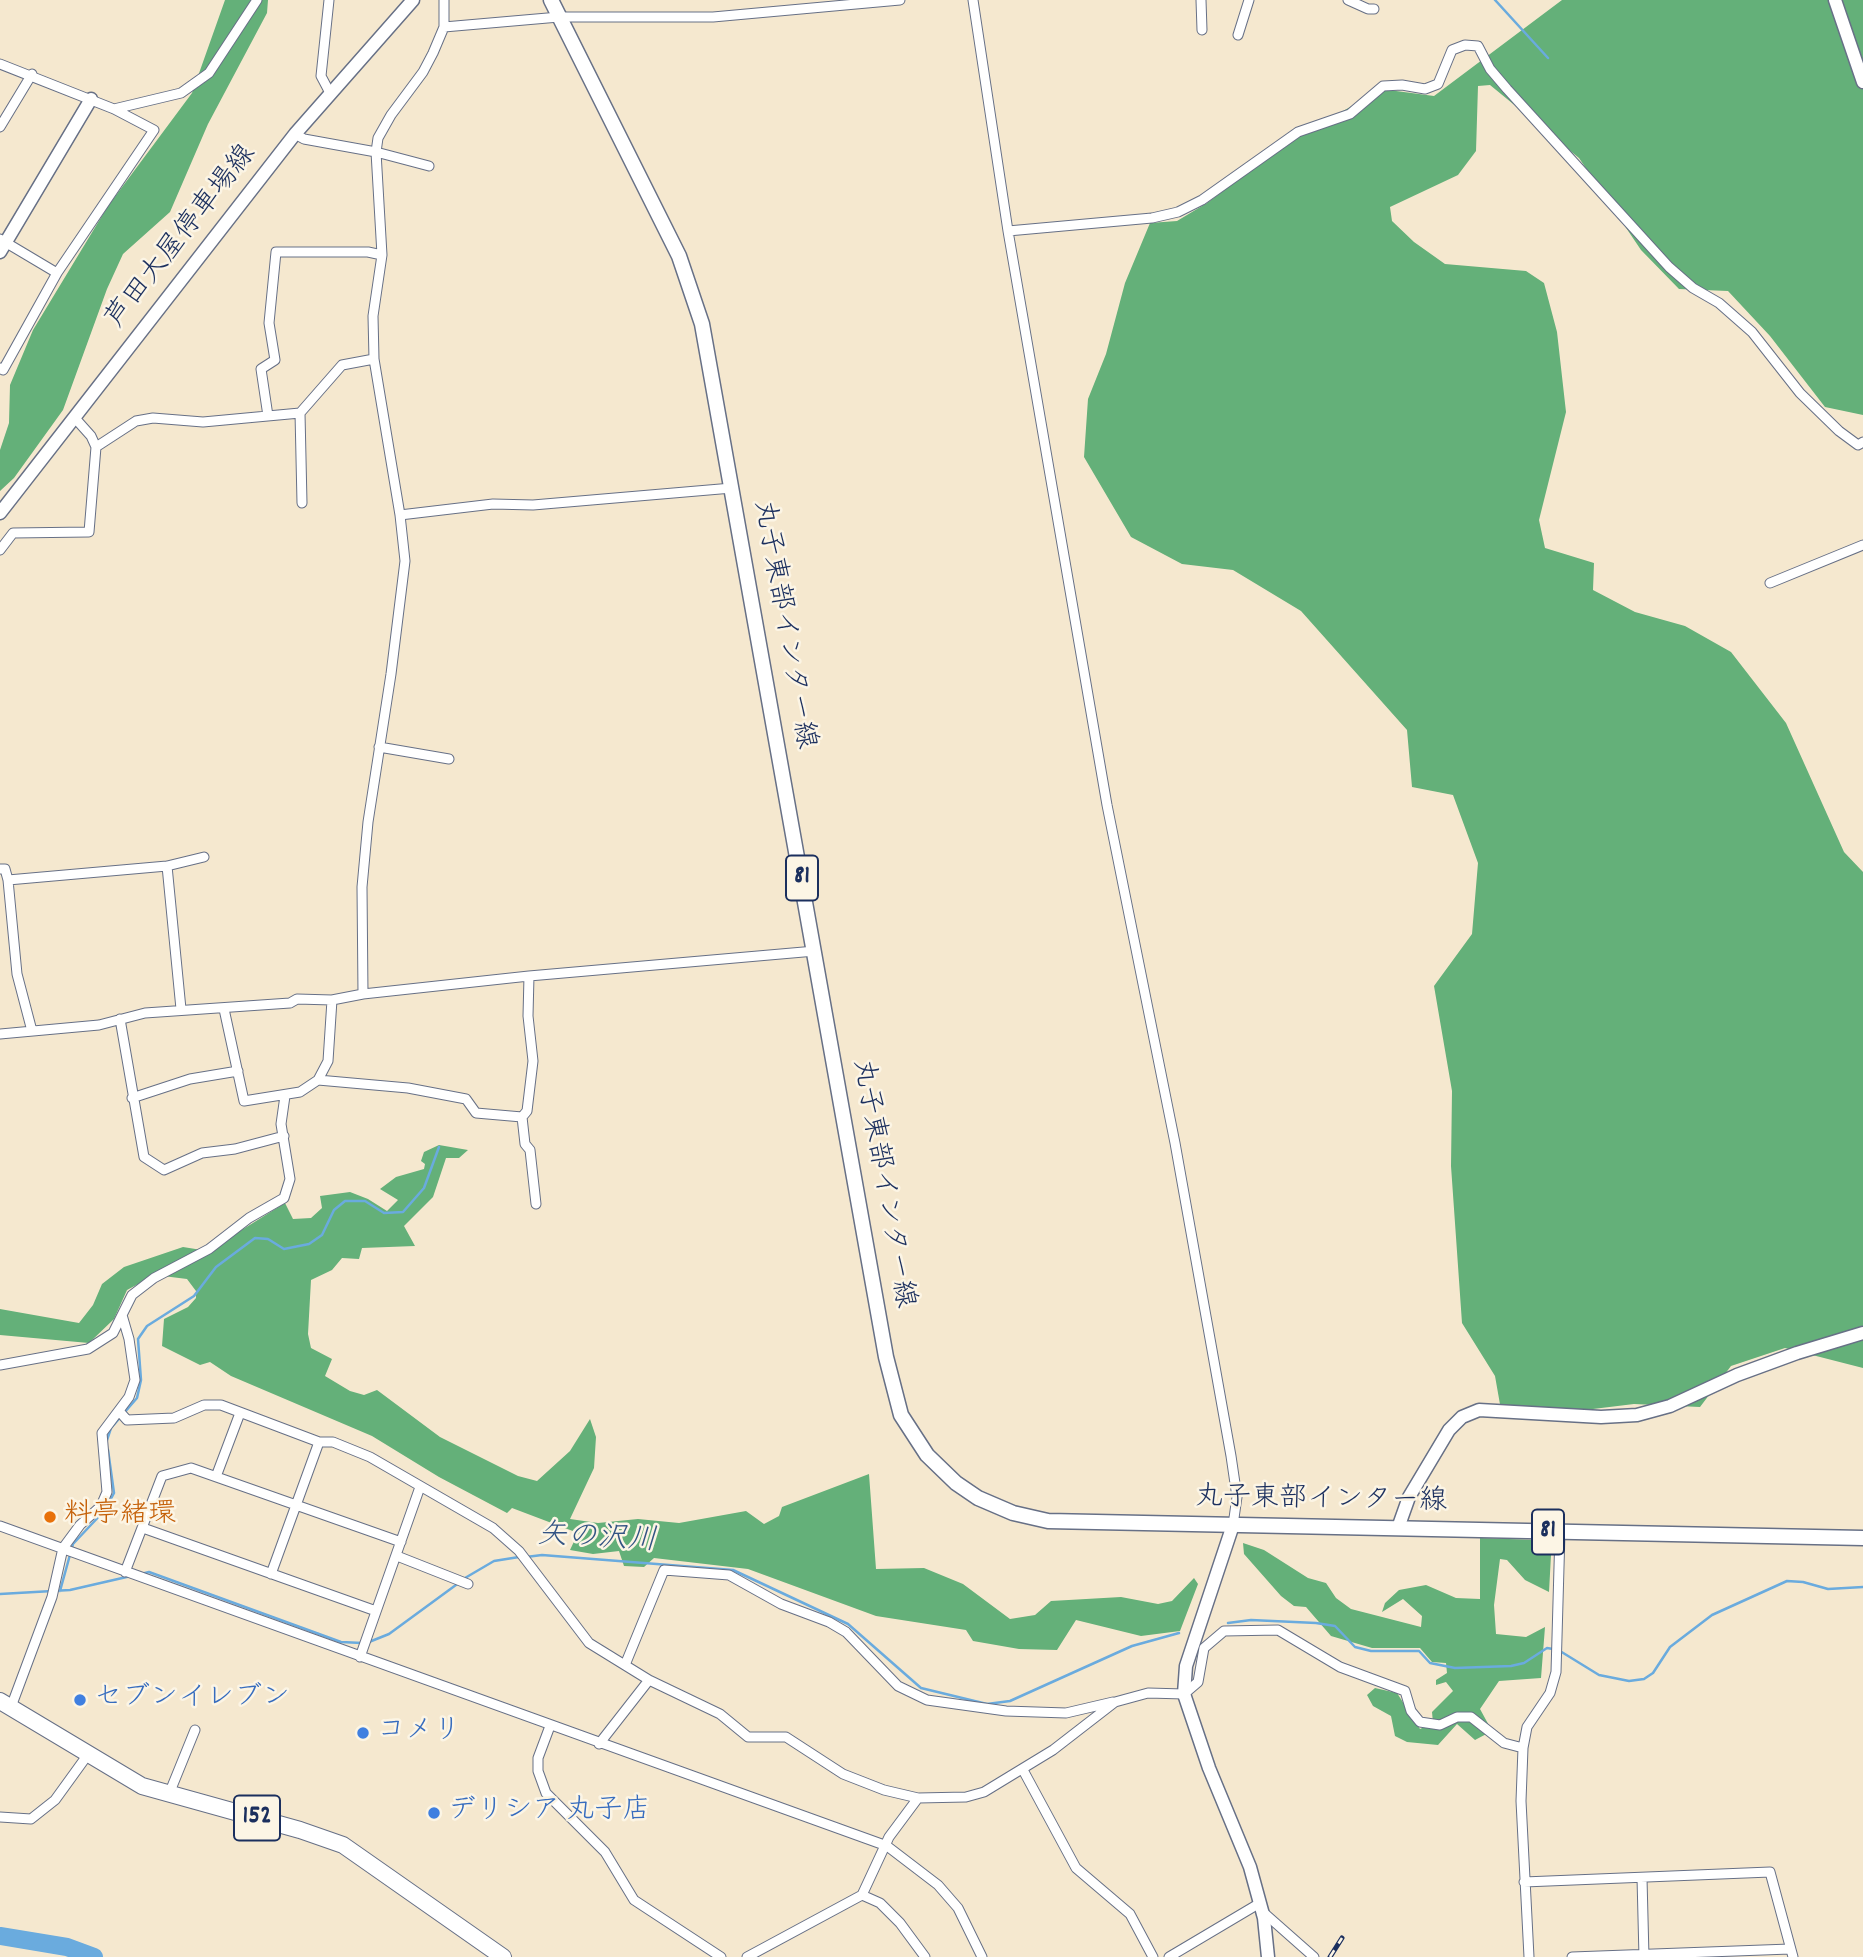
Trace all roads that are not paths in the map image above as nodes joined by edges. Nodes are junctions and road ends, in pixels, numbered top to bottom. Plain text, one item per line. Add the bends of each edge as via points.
1 (257, 0) edge
2 (329, 0) edge
3 (413, 0) edge
4 (444, 0) edge
5 (551, 0) edge
6 (900, 0) edge
7 (973, 0) edge
8 (1200, 0) edge
9 (1249, 0) edge
10 (1348, 0) edge
11 (1835, 0) edge
12 (1374, 9) dead end
13 (559, 17) junction
14 (444, 27) junction
15 (1202, 30) dead end
16 (1238, 35) dead end
17 (0, 64) edge
18 (32, 74) junction
19 (1863, 82) edge
20 (330, 93) junction
21 (92, 99) junction
22 (114, 109) junction
23 (0, 127) edge
24 (295, 134) junction
25 (376, 152) junction
26 (429, 166) dead end
27 (1008, 231) junction
28 (2, 244) edge
29 (382, 255) junction
30 (57, 273) junction
31 (374, 359) junction
32 (0, 368) edge
33 (300, 413) junction
34 (268, 416) junction
35 (74, 417) junction
36 (1863, 442) edge
37 (96, 447) junction
38 (732, 488) junction
39 (302, 503) dead end
40 (0, 513) edge
41 (400, 515) junction
42 (1863, 545) edge
43 (0, 550) edge
44 (1770, 583) dead end
45 (379, 747) junction
46 (449, 759) dead end
47 (204, 857) dead end
48 (167, 866) junction
49 (0, 869) edge
50 (8, 880) junction
51 (815, 951) junction
52 (529, 976) junction
53 (363, 994) junction
54 (331, 1000) junction
55 (181, 1009) junction
56 (224, 1009) junction
57 (120, 1019) junction
58 (32, 1031) junction
59 (0, 1034) edge
60 (238, 1071) junction
61 (318, 1080) junction
62 (285, 1096) junction
63 (132, 1098) junction
64 (522, 1117) junction
65 (284, 1136) junction
66 (536, 1204) dead end
67 (122, 1315) junction
68 (1863, 1333) edge
69 (0, 1365) edge
70 (240, 1413) junction
71 (122, 1414) junction
72 (319, 1443) junction
73 (217, 1474) junction
74 (420, 1487) junction
75 (296, 1505) junction
76 (1233, 1525) junction
77 (0, 1526) edge
78 (143, 1528) junction
79 (1398, 1528) junction
80 (1560, 1532) junction
81 (1863, 1538) edge
82 (401, 1542) junction
83 (68, 1550) junction
84 (397, 1556) junction
85 (127, 1572) junction
86 (271, 1574) junction
87 (465, 1582) dead end
88 (376, 1611) junction
89 (360, 1657) junction
90 (625, 1665) junction
91 (649, 1680) junction
92 (1184, 1694) junction
93 (1115, 1702) junction
94 (6, 1704) edge
95 (550, 1726) junction
96 (195, 1730) dead end
97 (599, 1744) junction
98 (1523, 1748) junction
99 (89, 1753) junction
100 (1023, 1770) junction
101 (169, 1794) junction
102 (918, 1798) junction
103 (0, 1817) edge
104 (887, 1846) junction
105 (1642, 1878) junction
106 (1524, 1882) junction
107 (862, 1895) junction
108 (1262, 1907) junction
109 (1791, 1953) edge
110 (1644, 1956) edge
111 (503, 1957) edge
112 (721, 1957) edge
113 (749, 1957) edge
114 (925, 1957) edge
115 (982, 1957) edge
116 (1153, 1957) edge
117 (1170, 1957) edge
118 (1268, 1957) edge
119 (1314, 1957) edge
120 (1529, 1957) edge
121 (1572, 1957) edge

1 - 22 street via 209,73 181,93
2 - 20 street via 321,76
3 - 20 street, 芦田大屋停車場線
4 - 14 street
5 - 13 main road, 丸子東部インター線 / 81
6 - 13 street via 713,17
7 - 27 street
8 - 15 street
9 - 16 street
10 - 12 street
11 - 19 street
13 - 14 street
13 - 38 main road, 丸子東部インター線 / 81 via 689,281 708,346
14 - 25 street via 424,72 378,138
17 - 18 street
18 - 21 street
18 - 23 street
20 - 24 street, 芦田大屋停車場線
21 - 22 street
21 - 28 street
22 - 30 street via 153,131
24 - 25 street
24 - 35 street, 芦田大屋停車場線
25 - 26 street
25 - 29 street
27 - 36 street via 1178,212 1298,132 1350,114 1383,86 1425,89 1438,85 1452,50 1478,46 1507,89 1669,267 1752,332 1800,393 1839,431 1858,445
27 - 76 street via 1107,805 1175,1143 1231,1456 1237,1497
28 - 30 street
29 - 31 street via 373,316
29 - 34 street via 276,252 269,323 275,360 261,369
30 - 32 street via 3,370
31 - 33 street via 342,365
31 - 41 street
33 - 34 street
33 - 39 street
34 - 37 street via 136,421
35 - 37 street
35 - 40 street, 芦田大屋停車場線
37 - 43 street via 89,532 13,533
38 - 41 street
38 - 51 main road, 丸子東部インター線 / 81
41 - 45 street via 404,586
42 - 44 street
45 - 46 street
45 - 53 street via 362,887
47 - 48 street
48 - 50 street
48 - 55 street
49 - 50 street via 5,869
50 - 58 street via 17,974
51 - 52 street
51 - 76 main road, 丸子東部インター線 / 81 via 891,1382 901,1415 919,1445 966,1491 1026,1517
52 - 53 street
52 - 64 street via 533,1061 527,1111
53 - 54 street
54 - 56 street via 297,999
54 - 61 street via 328,1061
55 - 56 street
55 - 57 street
56 - 60 street
57 - 58 street
57 - 63 street
58 - 59 street
60 - 62 street via 244,1101
60 - 63 street via 190,1079
61 - 62 street
61 - 64 street via 408,1088 466,1100 477,1113
62 - 65 street
63 - 65 street via 144,1157 164,1170 202,1153
64 - 66 street
65 - 67 street via 290,1179 284,1198 209,1249 154,1278 132,1295
67 - 69 street via 113,1333 88,1349
67 - 71 street via 136,1372
68 - 79 street via 1797,1353 1670,1406 1637,1415 1479,1410 1462,1417 1449,1430 1409,1497
70 - 71 street via 221,1405 204,1405 174,1418
70 - 72 street
70 - 73 street
71 - 83 street via 106,1427 101,1441 108,1486 105,1499
72 - 74 street via 350,1447
72 - 75 street
73 - 75 street
73 - 78 street via 196,1467 165,1473
74 - 82 street
74 - 90 street via 493,1528 519,1551 589,1643
75 - 82 street
75 - 86 street
76 - 79 main road, 丸子東部インター線 / 81
76 - 92 street via 1186,1666
77 - 83 street
78 - 85 street
78 - 86 street
79 - 80 main road, 丸子東部インター線 / 81
80 - 81 main road, 丸子東部インター線 / 81
80 - 98 street via 1556,1672 1550,1693 1527,1727
82 - 84 street
83 - 85 street
83 - 94 street
84 - 87 street
84 - 88 street
85 - 89 street
86 - 88 street
88 - 89 street
89 - 95 street
90 - 91 street
90 - 93 street via 664,1570 729,1575 781,1604 829,1622 846,1632 898,1686 927,1700 1006,1711 1066,1713
91 - 97 street
91 - 102 street via 720,1714 748,1737 786,1737 843,1774
92 - 93 street via 1148,1693
92 - 98 street via 1198,1682 1204,1648 1224,1631 1278,1630 1340,1667 1405,1691 1420,1722 1440,1725 1471,1717 1504,1743
92 - 108 street
93 - 100 street
94 - 99 highway, 152
95 - 97 street
95 - 112 street via 538,1758 546,1793 605,1852 634,1900
96 - 101 street
97 - 104 street
98 - 106 street
99 - 101 highway, 152 via 129,1780
99 - 103 street via 55,1800 31,1819
100 - 102 street via 966,1797
100 - 116 street via 1076,1868 1130,1914
101 - 111 highway, 152 via 343,1845
102 - 104 street
104 - 107 street
104 - 115 street via 928,1876 958,1908
105 - 106 street
105 - 109 street via 1770,1872
105 - 110 street
106 - 120 street
107 - 113 street
107 - 114 street via 886,1910
108 - 117 street
108 - 118 street
108 - 119 street
109 - 110 street
110 - 121 street

